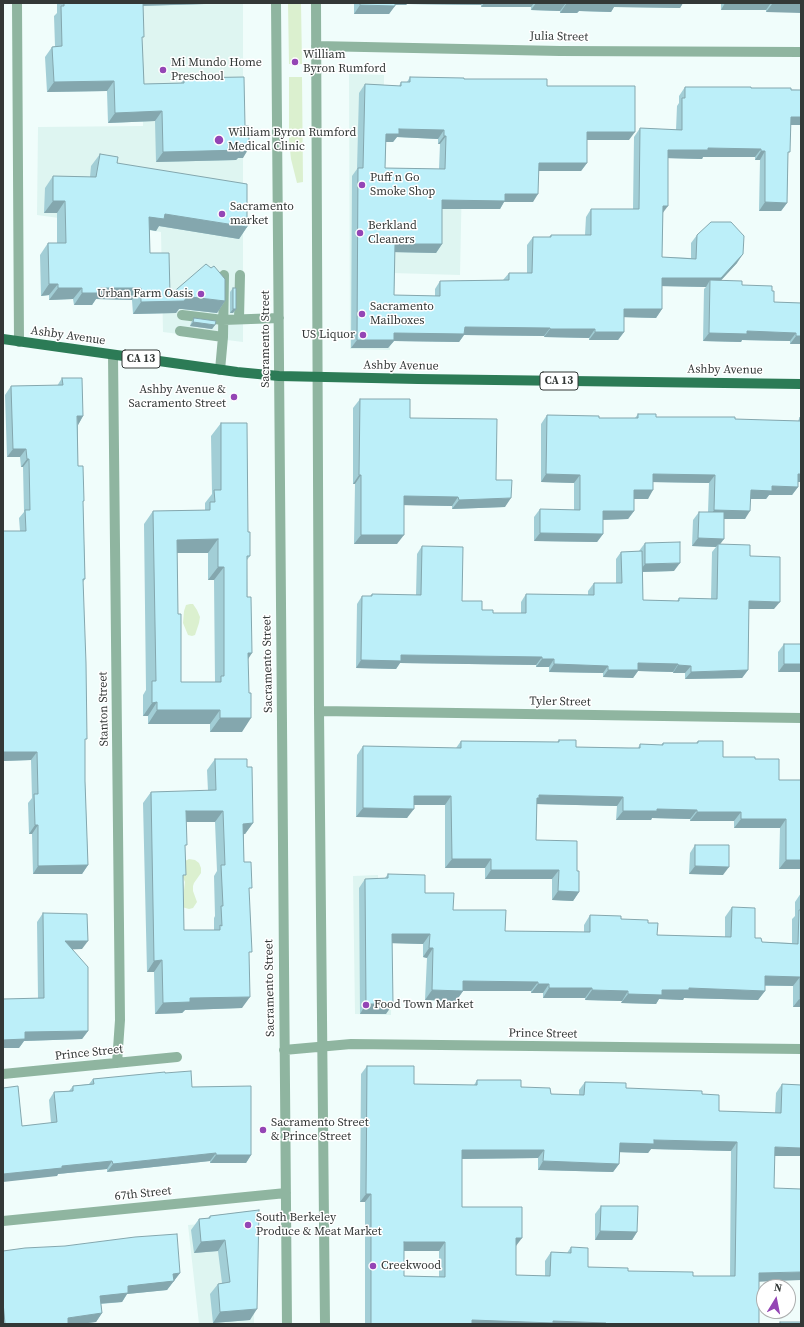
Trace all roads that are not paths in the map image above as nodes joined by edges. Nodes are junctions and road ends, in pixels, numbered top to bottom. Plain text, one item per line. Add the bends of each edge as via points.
1 (17, 3) edge
2 (276, 3) edge
3 (316, 3) edge
4 (316, 46) junction
5 (801, 52) edge
6 (224, 275) edge
7 (240, 275) dead end
8 (182, 315) edge
9 (279, 318) junction
10 (239, 319) junction
11 (223, 320) junction
12 (180, 331) dead end
13 (223, 337) junction
14 (3, 340) edge
15 (19, 342) junction
16 (113, 355) junction
17 (220, 370) junction
18 (279, 376) junction
19 (317, 377) junction
20 (801, 384) edge
21 (319, 711) junction
22 (801, 718) edge
23 (322, 1047) junction
24 (801, 1049) edge
25 (284, 1050) junction
26 (177, 1057) dead end
27 (117, 1063) junction
28 (3, 1074) edge
29 (286, 1193) junction
30 (3, 1221) edge
31 (287, 1324) edge
32 (325, 1324) edge

1 - 15 street
2 - 9 street, Sacramento Street
3 - 4 street
4 - 5 street, Julia Street
4 - 19 street
6 - 11 street
7 - 10 street
8 - 11 street
9 - 10 street
9 - 18 street, Sacramento Street
10 - 11 street
11 - 13 street
12 - 13 street
13 - 17 street
14 - 15 main road, Ashby Avenue / CA 13
15 - 16 main road, Ashby Avenue / CA 13
16 - 17 main road, Ashby Avenue / CA 13
16 - 27 street, Stanton Street via 120,1020
17 - 18 main road, Ashby Avenue / CA 13
18 - 19 main road, Ashby Avenue / CA 13
18 - 25 street, Sacramento Street
19 - 20 main road, Ashby Avenue / CA 13
19 - 21 street
21 - 22 street, Tyler Street
21 - 23 street
23 - 24 street, Prince Street via 351,1044
23 - 25 street, Prince Street
23 - 32 street
25 - 29 street, Sacramento Street
26 - 27 street, Prince Street
27 - 28 street, Prince Street
29 - 30 street, 67th Street
29 - 31 street, Sacramento Street

